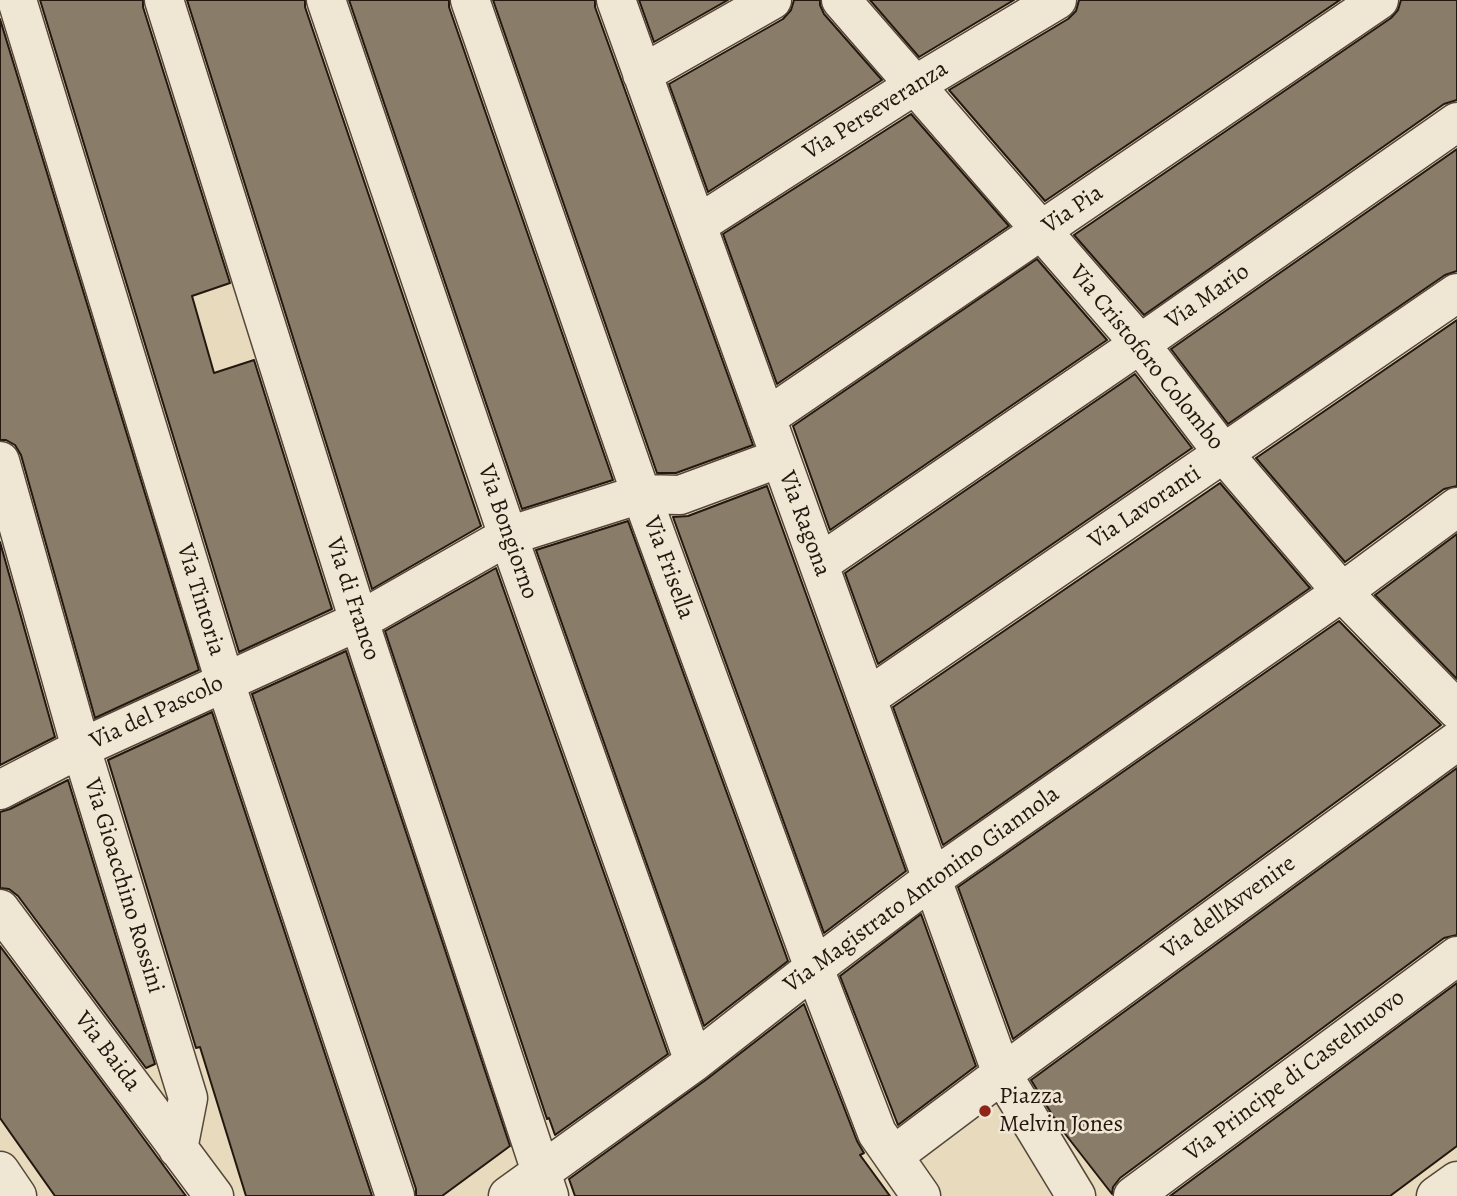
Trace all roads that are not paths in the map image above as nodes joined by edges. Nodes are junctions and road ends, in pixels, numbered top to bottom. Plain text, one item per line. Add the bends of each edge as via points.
1 (17, 0) edge
2 (164, 0) edge
3 (326, 0) edge
4 (470, 0) edge
5 (616, 0) edge
6 (772, 0) edge
7 (841, 0) edge
8 (1057, 0) edge
9 (1379, 0) edge
10 (642, 74) junction
11 (915, 85) junction
12 (1457, 122) edge
13 (697, 225) junction
14 (1042, 231) junction
15 (1457, 293) edge
16 (1140, 344) junction
17 (766, 418) junction
18 (1224, 454) junction
19 (780, 458) junction
20 (0, 461) edge
21 (641, 494) junction
22 (1457, 506) edge
23 (508, 536) junction
24 (819, 564) junction
25 (1342, 592) junction
26 (359, 621) junction
27 (225, 682) junction
28 (867, 698) junction
29 (1457, 710) edge
30 (1457, 741) edge
31 (81, 748) junction
32 (0, 790) edge
33 (932, 879) junction
34 (0, 909) edge
35 (1457, 956) edge
36 (814, 968) junction
37 (998, 1061) junction
38 (694, 1062) junction
39 (885, 1144) junction
40 (178, 1149) junction
41 (0, 1171) edge
42 (1457, 1181) edge
43 (546, 1184) edge
44 (17, 1196) edge
45 (214, 1196) edge
46 (395, 1196) edge
47 (508, 1196) edge
48 (920, 1196) edge
49 (1076, 1196) edge
50 (1133, 1196) edge
51 (1436, 1196) edge

1 - 27 street, Via Tintoria
2 - 26 street, Via di Franco
3 - 23 street, Via Bongiorno
4 - 21 street, Via Frisella
5 - 10 street, Via Ragona
6 - 10 street
7 - 11 street, Via Cristoforo Colombo
8 - 11 street, Via Perseveranza
9 - 14 street, Via Pia
10 - 13 street, Via Ragona
11 - 13 street, Via Perseveranza
11 - 14 street, Via Cristoforo Colombo
12 - 16 street, Via Mario
13 - 17 street, Via Ragona
14 - 16 street, Via Cristoforo Colombo
14 - 17 street, Via Pia
15 - 18 street, Via Lavoranti
16 - 18 street, Via Cristoforo Colombo
16 - 24 street, Via Mario
17 - 19 street, Via Ragona
18 - 25 street, Via Cristoforo Colombo
18 - 28 street, Via Lavoranti
19 - 21 street, Via del Pascolo via 680,495
19 - 24 street, Via Ragona
20 - 31 street, Via Gioacchino Rossini
21 - 23 street, Via del Pascolo
21 - 36 street, Via Frisella
22 - 25 street, Via Magistrato Antonino Giannola
23 - 26 street, Via del Pascolo
23 - 38 street, Via Bongiorno
24 - 28 street, Via Ragona
25 - 29 street, Via Cristoforo Colombo
25 - 33 street, Via Magistrato Antonino Giannola
26 - 27 street, Via del Pascolo
26 - 43 street, Via di Franco
27 - 31 street, Via del Pascolo
27 - 46 street, Via Tintoria
28 - 33 street, Via Ragona
30 - 37 street, Via dell'Avvenire
31 - 32 street, Via del Pascolo
31 - 40 street, Via Gioacchino Rossini via 188,1098
33 - 36 street, Via Magistrato Antonino Giannola
33 - 37 street, Via Ragona
34 - 40 street, Via Baida
35 - 50 street, Via Principe di Castelnuovo
36 - 38 street, Via Magistrato Antonino Giannola
36 - 39 street, Via Frisella
37 - 39 street
37 - 49 street, Via Ragona
38 - 43 street, Via Magistrato Antonino Giannola
39 - 48 street, Via Frisella
40 - 45 street, Via Baida
41 - 44 street
42 - 51 street
43 - 47 street, Via Magistrato Antonino Giannola

